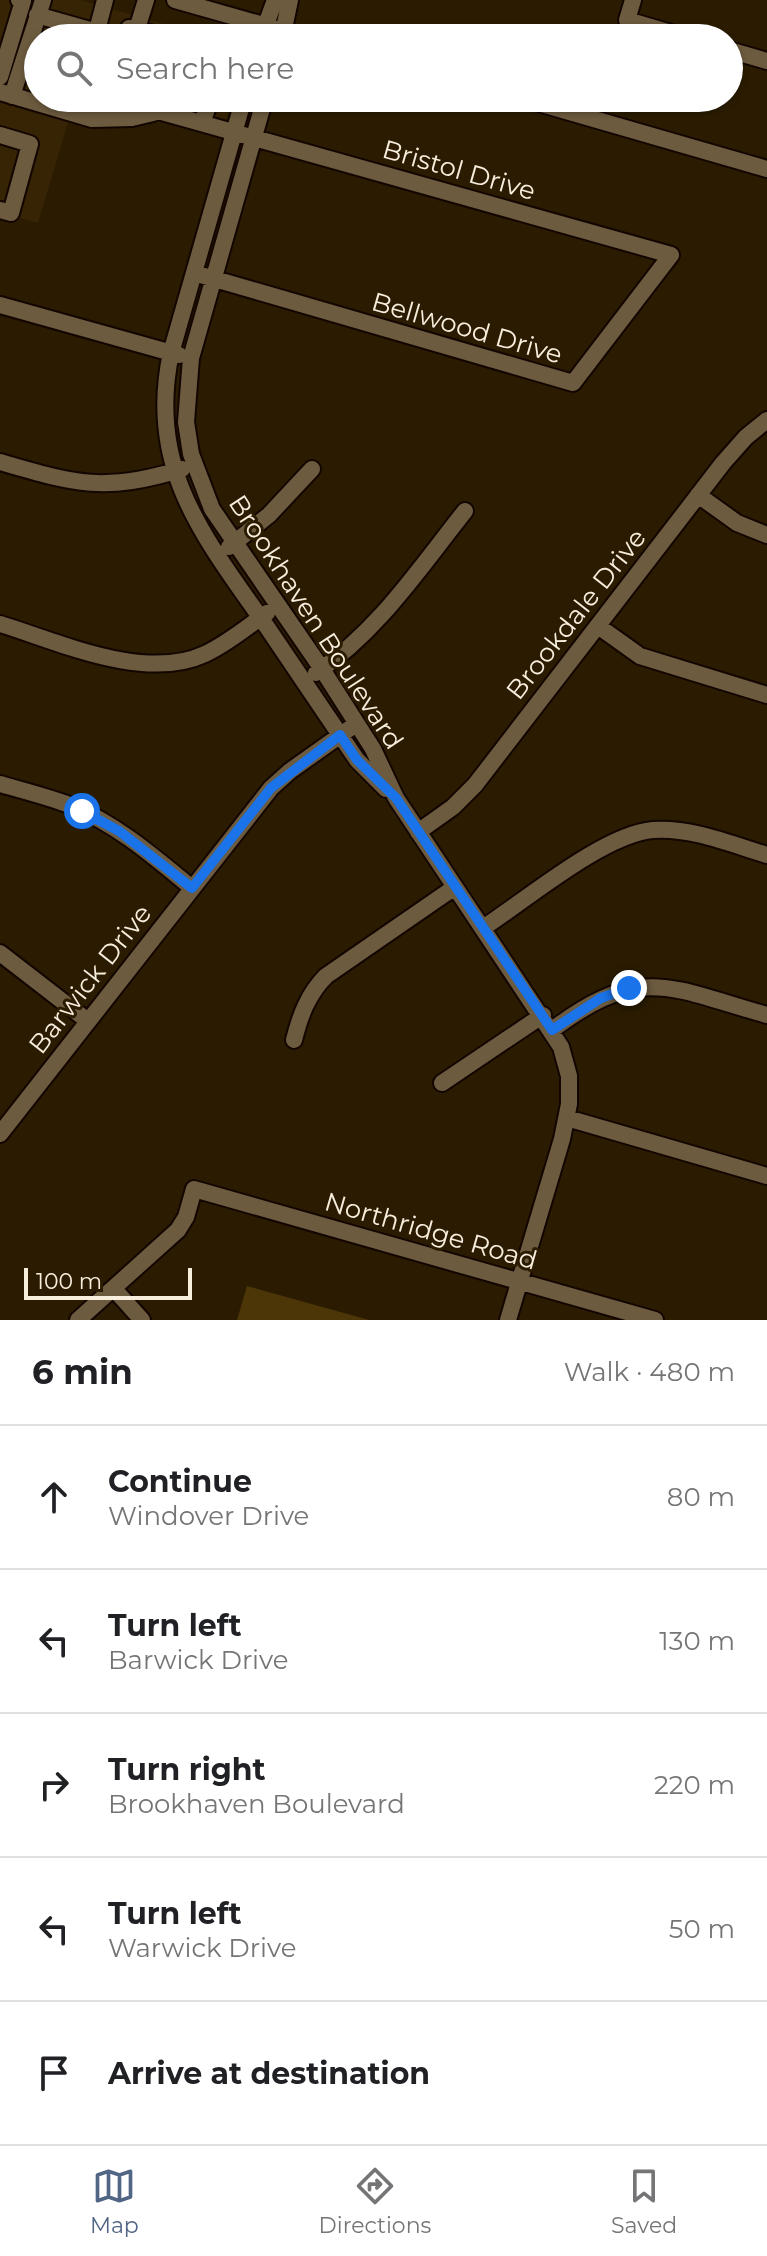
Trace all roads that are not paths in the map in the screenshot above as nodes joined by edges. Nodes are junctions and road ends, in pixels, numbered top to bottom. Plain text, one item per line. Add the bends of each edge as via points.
1 (19, 0) edge
2 (105, 0) edge
3 (146, 0) edge
4 (175, 0) edge
5 (275, 0) edge
6 (290, 0) edge
7 (633, 0) edge
8 (40, 7) edge
9 (74, 24) edge
10 (99, 24) edge
11 (135, 24) edge
12 (241, 24) edge
13 (266, 24) edge
14 (284, 24) edge
15 (641, 24) edge
16 (24, 44) edge
17 (743, 54) edge
18 (767, 61) edge
19 (3, 92) edge
20 (24, 96) edge
21 (83, 112) edge
22 (158, 112) joint
23 (206, 112) edge
24 (240, 112) edge
25 (261, 112) edge
26 (570, 112) edge
27 (202, 123) junction
28 (234, 131) junction
29 (0, 135) edge
30 (254, 137) junction
31 (767, 169) edge
32 (221, 176) junction
33 (241, 181) junction
34 (0, 210) edge
35 (671, 255) joint
36 (194, 273) junction
37 (213, 279) junction
38 (0, 305) edge
39 (171, 353) junction
40 (191, 358) junction
41 (767, 420) edge
42 (0, 462) edge
43 (195, 465) junction
44 (312, 469) dead end
45 (174, 471) junction
46 (698, 495) junction
47 (465, 511) dead end
48 (767, 535) edge
49 (235, 543) junction
50 (218, 554) junction
51 (277, 606) junction
52 (260, 618) junction
53 (0, 624) edge
54 (598, 626) junction
55 (322, 669) junction
56 (304, 681) junction
57 (767, 695) edge
58 (357, 723) junction
59 (340, 735) junction
60 (0, 784) edge
61 (396, 798) junction
62 (418, 832) junction
63 (767, 855) edge
64 (455, 887) junction
65 (192, 888) junction
66 (483, 928) junction
67 (0, 953) edge
68 (543, 1015) junction
69 (767, 1015) edge
70 (88, 1021) junction
71 (552, 1030) junction
72 (294, 1040) dead end
73 (442, 1083) dead end
74 (567, 1118) junction
75 (0, 1134) edge
76 (767, 1176) edge
77 (519, 1282) junction
78 (114, 1289) junction
79 (78, 1320) edge
80 (142, 1320) edge
81 (508, 1320) edge
82 (655, 1320) edge

1 - 19 street via 23,1
2 - 10 street
3 - 11 street
4 - 12 street
5 - 13 street
6 - 14 street
7 - 15 street via 627,20
8 - 9 street
16 - 19 street
17 - 18 street
19 - 20 street
21 - 22 street via 92,119
22 - 27 street, Bristol Drive
23 - 27 street
24 - 28 street, Brookhaven Boulevard
25 - 30 street, Brookhaven Boulevard
26 - 31 street
27 - 28 street, Bristol Drive
28 - 30 street, Bristol Drive
28 - 32 street, Brookhaven Boulevard
29 - 34 street via 30,144 11,213
30 - 33 street, Brookhaven Boulevard
30 - 35 street, Bristol Drive
32 - 33 street
32 - 36 street, Brookhaven Boulevard
33 - 37 street, Brookhaven Boulevard
35 - 37 street, Bellwood Drive via 573,383
36 - 37 street, Bellwood Drive
36 - 39 street, Brookhaven Boulevard
37 - 40 street, Brookhaven Boulevard
38 - 39 street
39 - 40 street
39 - 45 street, Brookhaven Boulevard via 165,432
40 - 43 street, Brookhaven Boulevard via 186,422
41 - 46 street, Brookdale Drive via 735,448
42 - 45 street via 93,485 136,482
43 - 45 street
43 - 49 street, Brookhaven Boulevard via 212,509
44 - 49 street
45 - 50 street, Brookhaven Boulevard via 193,517
46 - 48 street via 737,523
46 - 54 street, Brookdale Drive
47 - 55 street via 390,609
49 - 50 street
49 - 51 street, Brookhaven Boulevard
50 - 52 street, Brookhaven Boulevard
51 - 52 street
51 - 55 street, Brookhaven Boulevard
52 - 53 street via 205,654 164,664 113,658
52 - 56 street, Brookhaven Boulevard
54 - 57 street via 640,656
54 - 62 street, Brookdale Drive via 475,785
55 - 56 street
55 - 58 street, Brookhaven Boulevard
56 - 59 street, Brookhaven Boulevard
58 - 59 street, Barwick Drive
58 - 61 street, Brookhaven Boulevard
59 - 61 street, Brookhaven Boulevard
59 - 65 street, Barwick Drive via 271,788
60 - 65 street via 100,820
61 - 62 street, Brookhaven Boulevard
62 - 64 street, Brookhaven Boulevard
63 - 66 street via 673,831 622,837
64 - 66 street, Brookhaven Boulevard
64 - 72 street via 326,976 313,991
65 - 70 street, Barwick Drive
66 - 68 street, Brookhaven Boulevard
67 - 70 street
68 - 71 street, Brookhaven Boulevard
68 - 73 street
69 - 71 street via 644,986 601,998
70 - 75 street, Barwick Drive
71 - 74 street, Brookhaven Boulevard via 569,1076
74 - 76 street
74 - 77 street, Brookhaven Boulevard
77 - 78 street, Northridge Road via 194,1189 178,1230
77 - 81 street, Brookhaven Boulevard
77 - 82 street, Northridge Road
78 - 79 street
78 - 80 street

